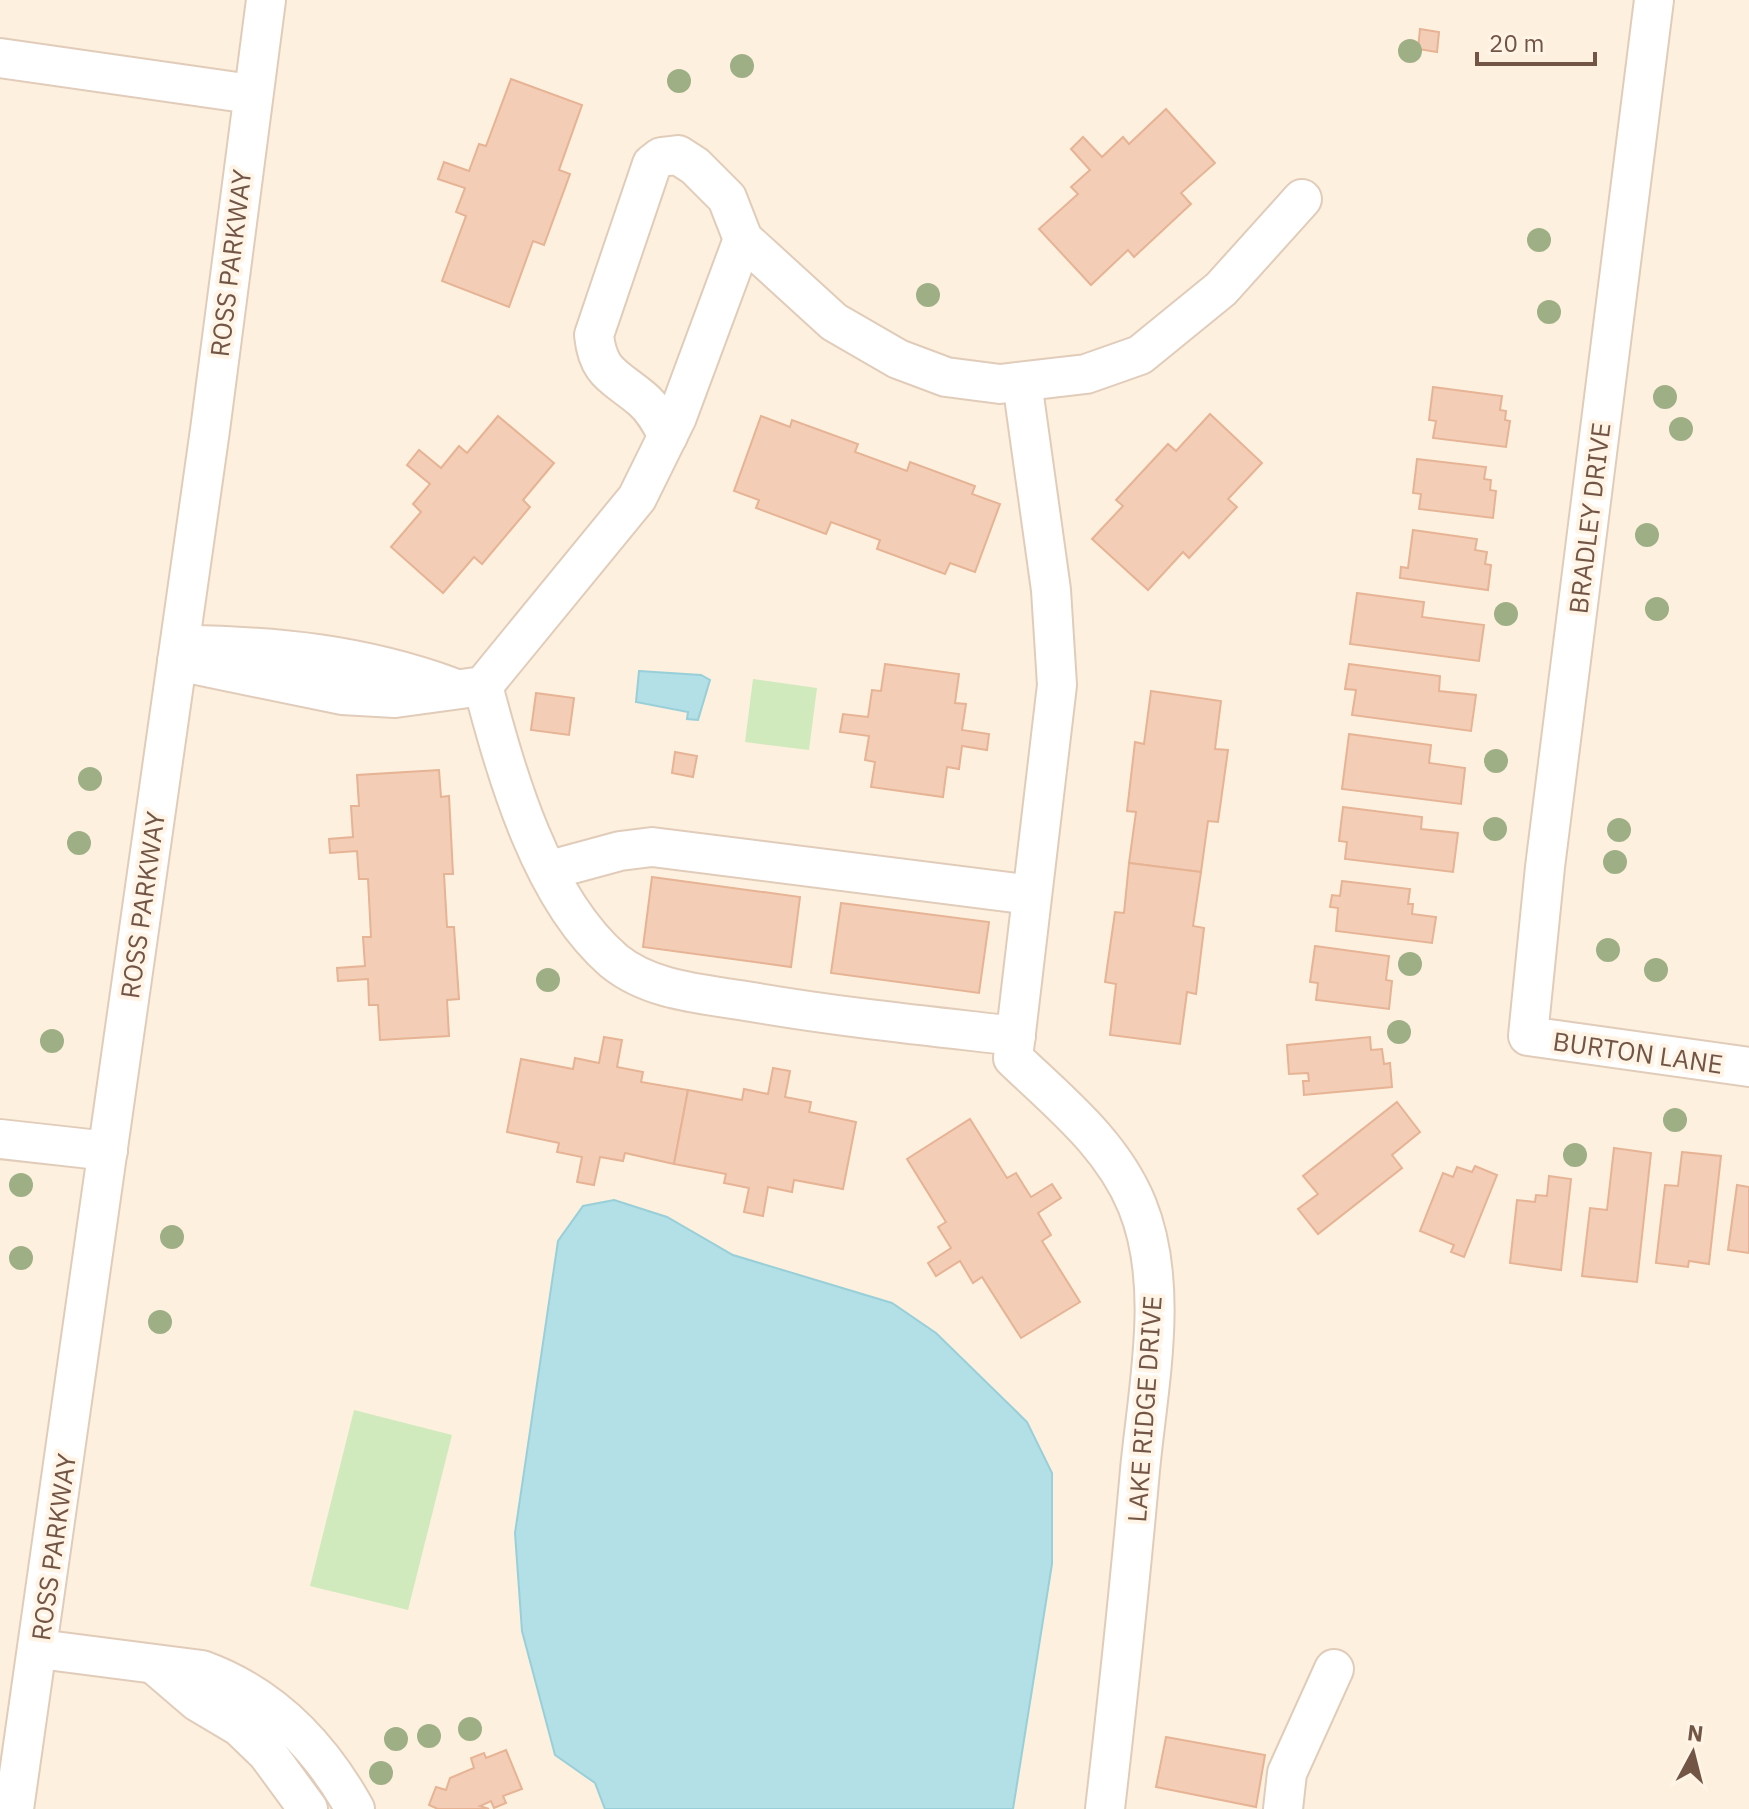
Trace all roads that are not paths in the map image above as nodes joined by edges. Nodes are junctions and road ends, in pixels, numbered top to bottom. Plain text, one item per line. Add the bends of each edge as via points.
1 (266, 0) edge
2 (1654, 0) edge
3 (0, 58) edge
4 (251, 94) junction
5 (1302, 199) dead end
6 (743, 239) junction
7 (1022, 382) junction
8 (668, 436) junction
9 (178, 653) junction
10 (468, 687) junction
11 (550, 870) junction
12 (1032, 895) junction
13 (1528, 1036) joint
14 (1015, 1047) junction
15 (1749, 1067) edge
16 (0, 1139) edge
17 (108, 1151) junction
18 (39, 1649) junction
19 (156, 1666) junction
20 (1334, 1669) dead end
21 (14, 1809) edge
22 (308, 1809) edge
23 (355, 1809) edge
24 (1105, 1809) edge
25 (1283, 1809) edge

1 - 4 street, ROSS PARKWAY
2 - 13 street, BRADLEY DRIVE
3 - 4 street
4 - 9 street, ROSS PARKWAY
5 - 7 street via 1221,289 1140,355 1086,374
6 - 7 street via 834,322 898,359 946,377
6 - 8 street
6 - 8 street via 727,198 695,166 678,155 652,164 594,335 596,358 644,400
7 - 12 street via 1057,685
8 - 10 street via 637,498
9 - 10 street via 342,695 395,698
9 - 17 street, ROSS PARKWAY
10 - 11 street via 522,818
11 - 12 street via 652,847
11 - 14 street via 570,912 593,941 641,979
12 - 14 street
13 - 15 street, BURTON LANE
14 - 24 street, LAKE RIDGE DRIVE via 1108,1150 1148,1237 1151,1357
16 - 17 street
17 - 18 street, ROSS PARKWAY
18 - 19 street
18 - 21 street, ROSS PARKWAY
19 - 22 street via 198,1702 240,1727 267,1753
19 - 23 street via 202,1670 254,1694 295,1727 336,1774
20 - 25 street via 1287,1773

